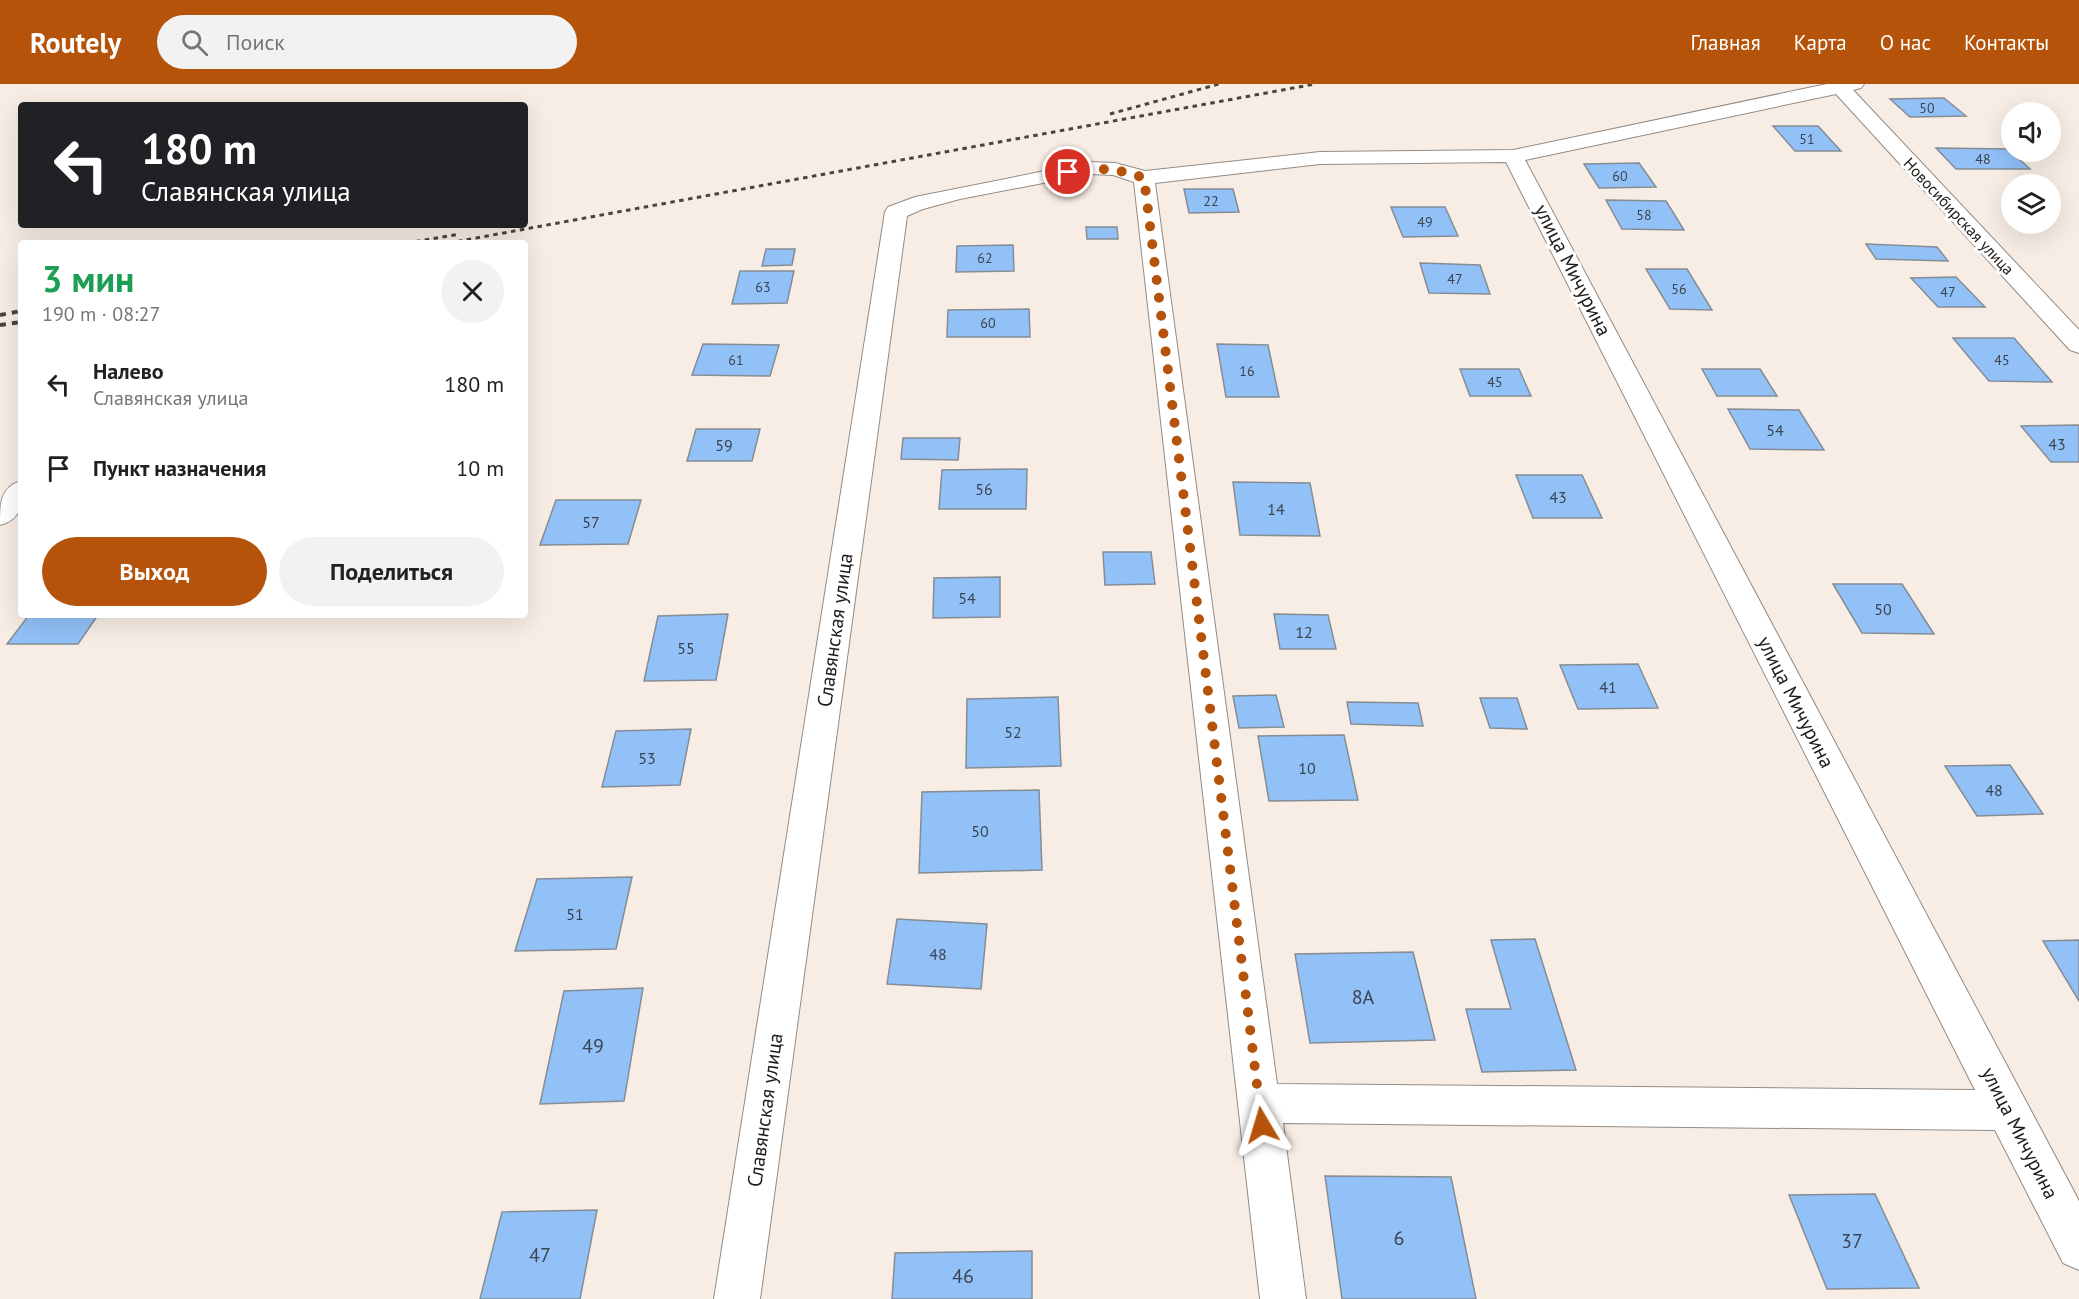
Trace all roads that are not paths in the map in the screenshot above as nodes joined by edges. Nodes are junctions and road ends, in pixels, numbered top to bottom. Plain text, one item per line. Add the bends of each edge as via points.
1 (1846, 85) edge
2 (1513, 156) junction
3 (1144, 178) junction
4 (2079, 345) edge
5 (18, 493) edge
6 (0, 516) edge
7 (1259, 1103) junction
8 (2008, 1110) junction
9 (2079, 1247) edge
10 (737, 1299) edge
11 (1283, 1299) edge

1 - 2 street
1 - 4 street, Новосибирская улица
2 - 3 street via 1320,158
2 - 8 street, улица Мичурина
3 - 7 street
3 - 10 street, Славянская улица via 1115,169 1090,168 960,193 896,212
5 - 6 street
7 - 8 street
7 - 11 street
8 - 9 street, улица Мичурина

